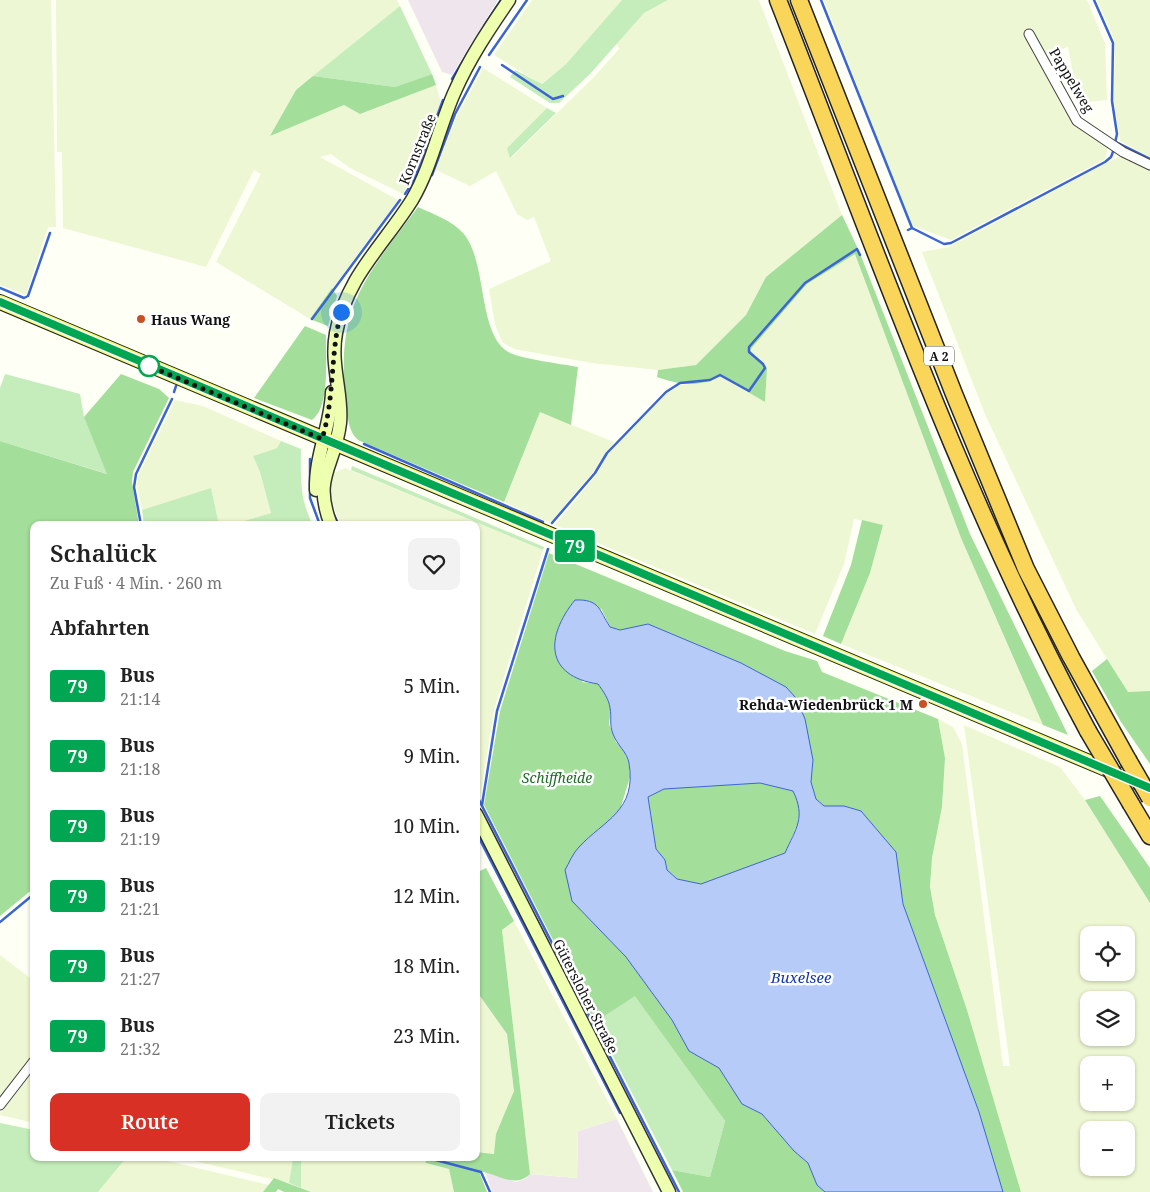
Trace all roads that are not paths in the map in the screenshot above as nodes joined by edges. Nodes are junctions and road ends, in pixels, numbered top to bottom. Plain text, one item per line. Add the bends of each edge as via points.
1 (509, 0) edge
2 (778, 0) edge
3 (799, 0) edge
4 (1029, 34) dead end
5 (1150, 165) edge
6 (0, 302) edge
7 (334, 362) junction
8 (322, 439) junction
9 (335, 444) junction
10 (327, 521) edge
11 (329, 521) edge
12 (1150, 788) edge
13 (1150, 798) edge
14 (480, 822) edge
15 (1150, 836) edge
16 (30, 1066) edge
17 (0, 1105) edge
18 (669, 1192) edge

1 - 7 main road, Kornstraße via 455,91 428,165 411,200 360,270 345,298 336,333
2 - 15 highway, A 2, bridge via 965,478 1014,587 1088,731
3 - 13 highway, A 2, bridge via 1026,569 1071,658
4 - 5 street, Pappelweg via 1078,120 1123,152
6 - 8 main road
7 - 8 main road, Kornstraße via 331,403
7 - 9 main road, Kornstraße via 340,422
8 - 9 main road
8 - 10 main road via 316,489 320,510
9 - 11 main road via 325,471 323,488
9 - 12 main road
14 - 18 main road, Gütersloher Straße
16 - 17 street

